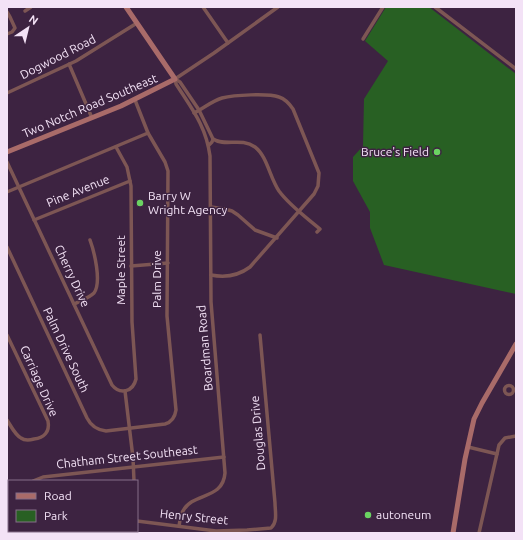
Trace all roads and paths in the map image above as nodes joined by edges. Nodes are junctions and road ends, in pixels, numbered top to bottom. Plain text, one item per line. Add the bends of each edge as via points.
1 (32, 7) edge
2 (126, 7) edge
3 (203, 7) edge
4 (278, 7) edge
5 (382, 7) edge
6 (435, 7) edge
7 (25, 11) dead end
8 (7, 12) edge
9 (137, 23) junction
10 (7, 34) edge
11 (363, 39) dead end
12 (228, 43) junction
13 (69, 64) junction
14 (516, 69) edge
15 (175, 79) junction
16 (7, 93) edge
17 (134, 100) junction
18 (199, 110) junction
19 (194, 113) junction
20 (92, 118) junction
21 (148, 133) junction
22 (213, 139) junction
23 (209, 145) junction
24 (116, 147) junction
25 (7, 152) edge
26 (7, 162) edge
27 (130, 181) junction
28 (18, 187) junction
29 (7, 192) edge
30 (211, 207) junction
31 (299, 212) junction
32 (34, 220) junction
33 (317, 232) dead end
34 (276, 238) junction
35 (90, 240) dead end
36 (7, 247) edge
37 (168, 263) junction
38 (131, 266) junction
39 (211, 275) junction
40 (74, 304) junction
41 (7, 335) edge
42 (260, 335) dead end
43 (516, 344) edge
44 (125, 391) junction
45 (7, 420) edge
46 (129, 428) junction
47 (516, 436) edge
48 (468, 447) junction
49 (497, 454) junction
50 (224, 457) junction
51 (134, 466) junction
52 (36, 480) edge
53 (134, 480) edge
54 (138, 521) edge
55 (179, 526) junction
56 (272, 527) joint
57 (452, 533) edge
58 (479, 533) edge

1 - 7 street
2 - 9 street, Boardman Road
3 - 12 street
4 - 12 street, Two Notch Road Southeast
5 - 11 street
6 - 14 street
8 - 10 street via 15,28
9 - 13 street, Dogwood Road
9 - 15 street, Boardman Road
12 - 15 street, Two Notch Road Southeast
13 - 16 street, Dogwood Road
13 - 20 street
15 - 17 street, Two Notch Road Southeast
15 - 18 street, Boardman Road via 180,82
15 - 19 street, Boardman Road
17 - 20 street, Two Notch Road Southeast
17 - 21 street, Palm Drive
18 - 19 street
18 - 22 street, Boardman Road
18 - 31 street via 219,100 237,96 274,95 289,104 319,173 317,189
19 - 23 street, Boardman Road
20 - 25 street, Two Notch Road Southeast
21 - 24 street
21 - 37 street, Palm Drive via 168,171
22 - 23 street
22 - 31 street via 245,142 257,148 279,190
23 - 30 street, Boardman Road
24 - 27 street, Maple Street via 127,167
24 - 28 street
26 - 28 street, Cherry Drive
27 - 32 street, Pine Avenue
27 - 38 street, Maple Street
28 - 29 street
28 - 32 street, Cherry Drive
30 - 34 street via 232,211 255,230
30 - 39 street, Boardman Road
31 - 33 street via 320,229
31 - 34 street
32 - 40 street, Cherry Drive
34 - 39 street via 242,273 227,276
35 - 40 street via 96,260 96,289 90,296
36 - 46 street, Palm Drive South via 88,420 94,427 104,430
37 - 38 street
37 - 46 street, Palm Drive via 167,316 176,414 173,420 167,423
38 - 44 street, Maple Street via 136,379 133,387
39 - 50 street, Boardman Road via 213,332
40 - 44 street, Cherry Drive via 112,385
41 - 45 street, Carriage Drive via 48,421 48,428 42,437 26,440 18,436
42 - 56 street, Douglas Drive via 275,503 276,522
43 - 48 street via 479,408
44 - 46 street
46 - 51 street
47 - 49 street via 503,440
48 - 49 street
48 - 57 street
49 - 58 street
50 - 51 street, Chatham Street Southeast
50 - 55 street, Boardman Road via 225,476 222,484 214,492 188,505 182,511
51 - 52 street, Chatham Street Southeast
51 - 53 street
54 - 55 street, Henry Street
55 - 56 street, Henry Street via 223,532

